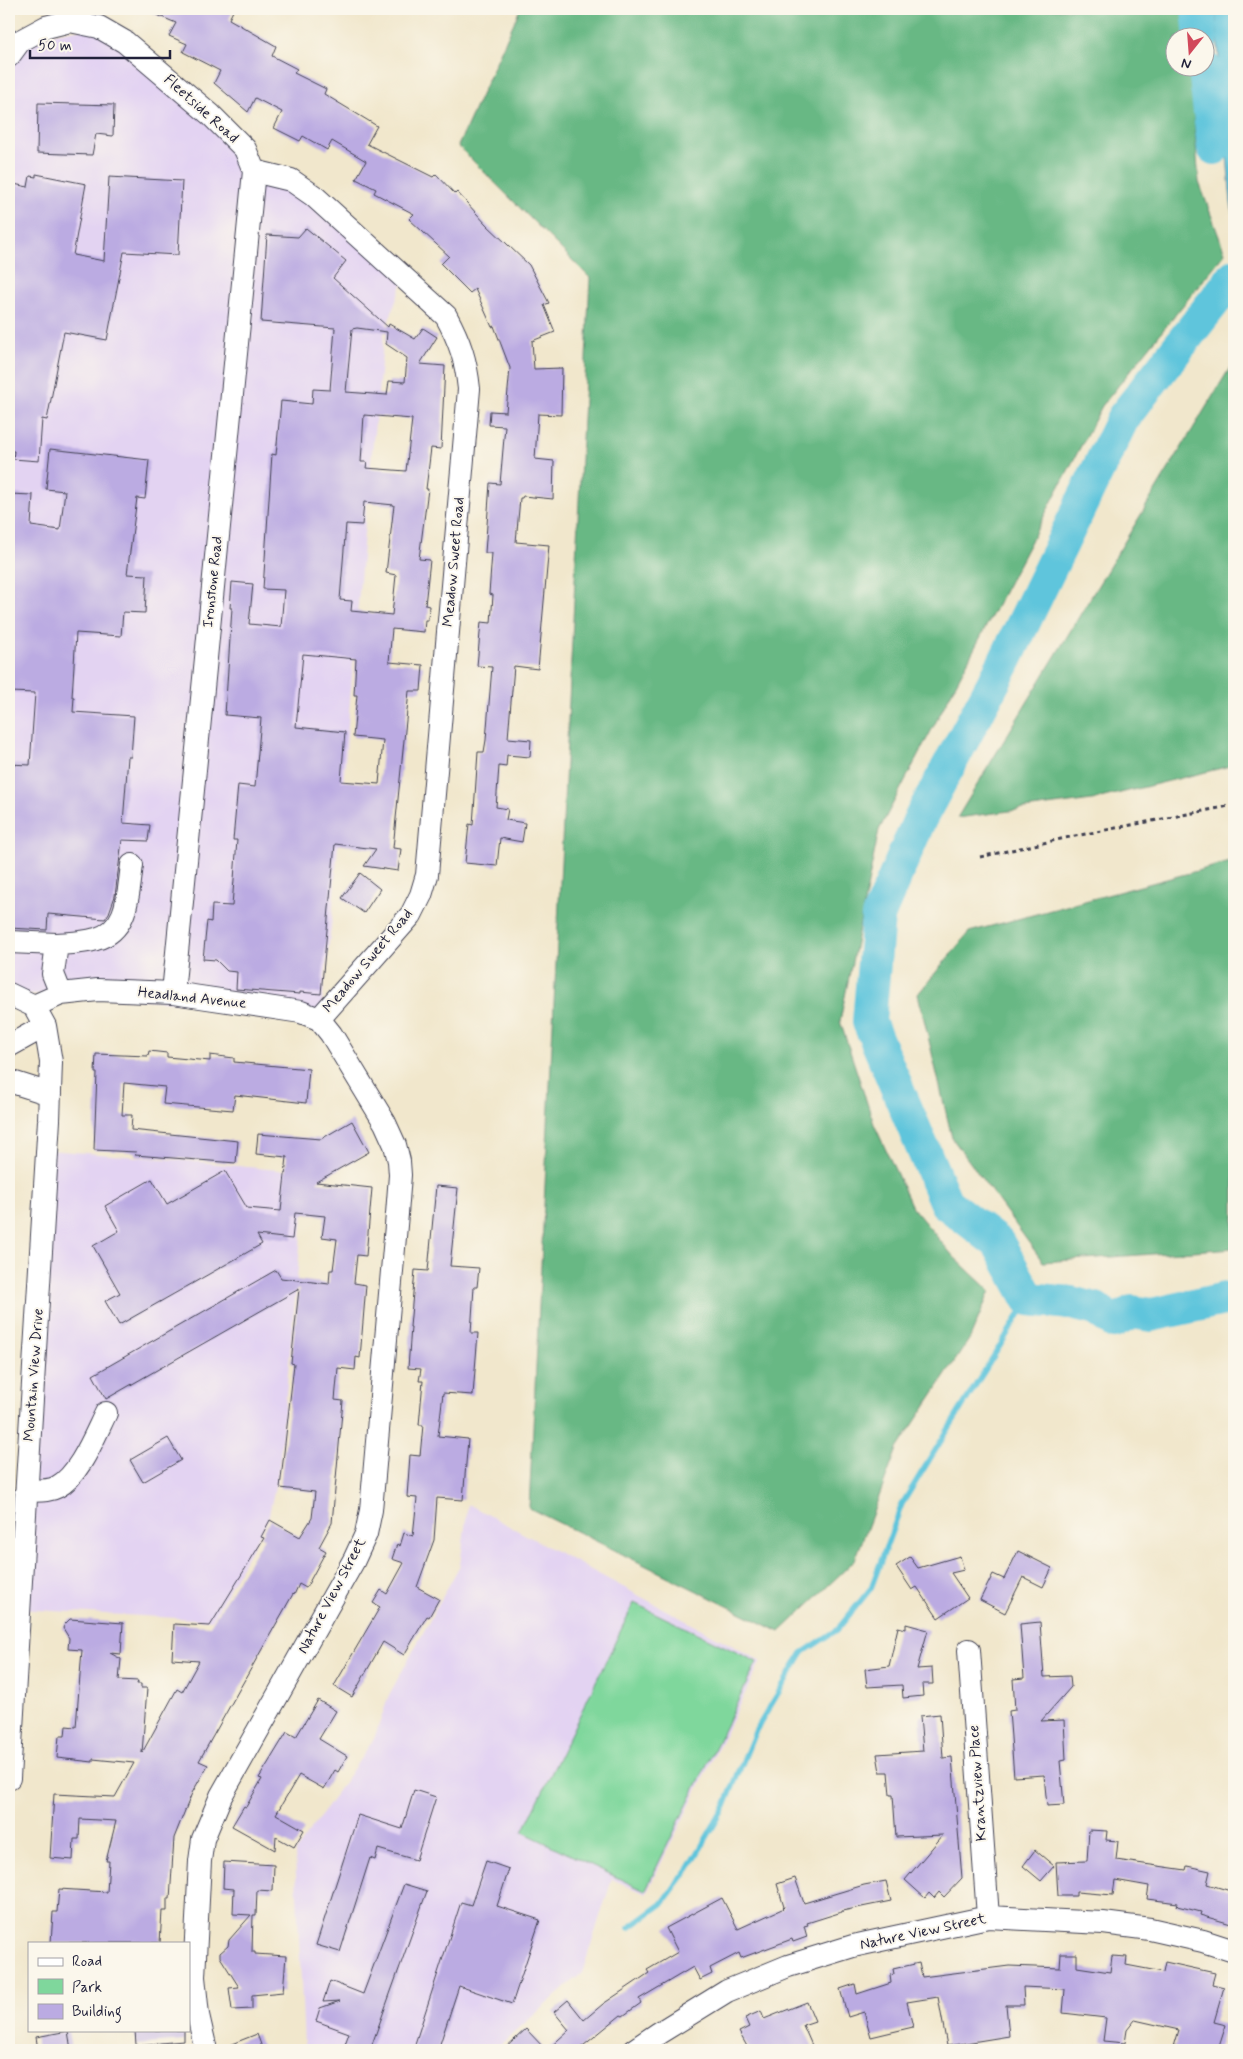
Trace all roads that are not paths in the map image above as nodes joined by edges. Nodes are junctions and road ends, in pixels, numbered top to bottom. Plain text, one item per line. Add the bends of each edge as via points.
1 (9, 56) edge
2 (254, 171) junction
3 (132, 865) dead end
4 (9, 942) edge
5 (57, 944) junction
6 (173, 992) junction
7 (9, 994) edge
8 (61, 994) junction
9 (34, 1006) junction
10 (319, 1019) junction
11 (45, 1026) junction
12 (9, 1046) edge
13 (9, 1081) edge
14 (50, 1094) junction
15 (106, 1414) dead end
16 (26, 1491) junction
17 (969, 1650) dead end
18 (9, 1778) edge
19 (988, 1918) junction
20 (1234, 1951) edge
21 (206, 2050) edge
22 (634, 2050) edge

1 - 2 street, Fleetside Road via 20,41 46,27 70,21 99,27 124,42 211,115 245,149
2 - 6 street, Ironstone Road
2 - 10 street, Meadow Sweet Road via 291,180 314,196 446,316 460,341 469,389 427,875 411,915
3 - 5 street via 125,912 114,929 94,940
4 - 5 street
5 - 8 street via 53,974
6 - 8 street, Headland Avenue via 98,990
6 - 10 street, Headland Avenue via 301,1012
7 - 9 street
8 - 9 street, Headland Avenue
9 - 11 street, Mountain View Drive
10 - 21 street, Nature View Street via 385,1123 399,1161 371,1510 361,1547 221,1796 203,1839 194,1978
11 - 12 street
11 - 14 street, Mountain View Drive via 51,1062
13 - 14 street
14 - 16 street, Mountain View Drive
15 - 16 street via 78,1466 65,1482 52,1489
16 - 18 street, Mountain View Drive
17 - 19 street, Krantzview Place
19 - 20 street, Nature View Street via 1132,1926
19 - 22 street, Nature View Street via 853,1946 788,1966 727,1991

